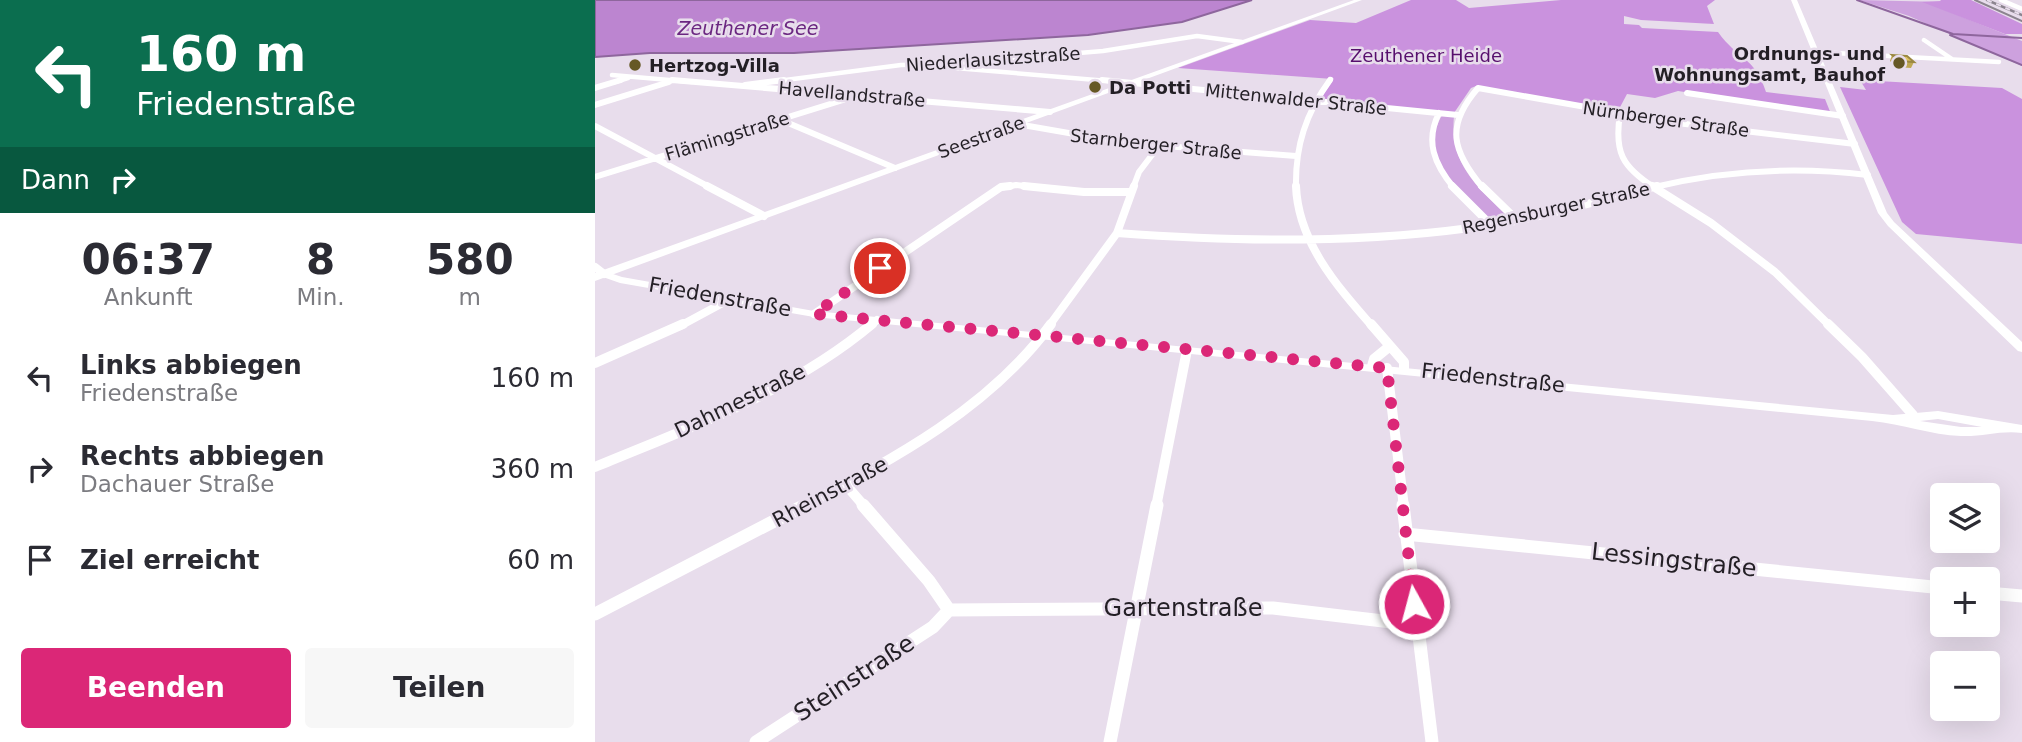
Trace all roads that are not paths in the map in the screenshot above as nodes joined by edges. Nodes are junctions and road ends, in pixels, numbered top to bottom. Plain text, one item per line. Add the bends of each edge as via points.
1 (1359, 0) edge
2 (1794, 0) edge
3 (2001, 0) edge
4 (2022, 9) edge
5 (1924, 40) dead end
6 (1242, 42) junction
7 (1816, 52) junction
8 (1952, 60) junction
9 (1999, 62) dead end
10 (931, 66) junction
11 (825, 74) junction
12 (612, 75) dead end
13 (632, 77) junction
14 (1331, 79) dead end
15 (672, 80) junction
16 (1134, 81) junction
17 (745, 85) junction
18 (595, 88) edge
19 (820, 91) junction
20 (1687, 93) dead end
21 (860, 95) junction
22 (1314, 102) junction
23 (595, 105) edge
24 (1050, 111) junction
25 (1439, 113) junction
26 (1621, 114) junction
27 (1458, 115) junction
28 (1843, 116) junction
29 (781, 120) junction
30 (1017, 124) junction
31 (595, 126) edge
32 (1855, 144) junction
33 (1159, 147) junction
34 (1296, 156) junction
35 (654, 159) junction
36 (895, 168) junction
37 (1868, 176) junction
38 (595, 177) edge
39 (1654, 188) junction
40 (1131, 192) junction
41 (764, 216) junction
42 (1517, 220) junction
43 (1491, 225) junction
44 (1117, 233) junction
45 (1309, 238) junction
46 (598, 273) edge
47 (730, 299) junction
48 (814, 314) junction
49 (877, 320) junction
50 (1041, 336) junction
51 (1390, 346) junction
52 (2022, 348) edge
53 (1187, 350) junction
54 (595, 363) edge
55 (1372, 366) junction
56 (1387, 368) junction
57 (1404, 369) junction
58 (1913, 415) junction
59 (1893, 419) junction
60 (2005, 427) junction
61 (2022, 429) edge
62 (595, 467) edge
63 (846, 485) junction
64 (1405, 534) junction
65 (1930, 587) edge
66 (2000, 594) edge
67 (2022, 596) edge
68 (1135, 608) junction
69 (949, 610) junction
70 (595, 614) edge
71 (1416, 625) junction
72 (756, 742) edge
73 (1110, 742) edge
74 (1432, 742) edge

1 - 6 main road, Seestraße
2 - 7 street
3 - 4 street
5 - 8 street
6 - 10 street, Niederlausitzstraße via 1189,37 1103,51
6 - 16 main road, Seestraße
7 - 8 street
7 - 28 street
8 - 9 street
10 - 11 street, Niederlausitzstraße
10 - 16 street, Mittenwalder Straße
11 - 17 street, Niederlausitzstraße
11 - 19 street
12 - 13 street, Havellandstraße
13 - 15 street, Havellandstraße
13 - 18 street
14 - 22 street
15 - 17 street, Havellandstraße
15 - 23 street
16 - 22 street, Mittenwalder Straße
16 - 24 main road, Seestraße
17 - 19 street, Havellandstraße
19 - 21 street, Havellandstraße
20 - 28 street
21 - 24 street, Havellandstraße
21 - 29 street, Flämingstraße
22 - 25 street, Mittenwalder Straße
22 - 34 street via 1303,122
24 - 30 main road, Seestraße
25 - 27 street, Mittenwalder Straße
25 - 43 street via 1431,134 1440,168
26 - 27 street, Nürnberger Straße via 1478,88
26 - 32 street, Nürnberger Straße
26 - 39 street via 1617,123 1620,155 1633,174
27 - 42 street via 1456,142 1464,163
28 - 32 street
29 - 35 street, Flämingstraße
29 - 36 street
30 - 33 street, Starnberger Straße
30 - 36 main road, Seestraße
31 - 35 street
32 - 37 street
33 - 34 street, Starnberger Straße
33 - 40 street, Rheinstraße via 1139,172
34 - 45 street via 1295,190
35 - 38 street, Flämingstraße
35 - 41 street
36 - 41 main road, Seestraße
37 - 39 street, Regensburger Straße via 1753,170
37 - 52 street via 1883,213
39 - 42 street, Regensburger Straße
39 - 58 street via 1711,223 1775,272 1862,357
40 - 44 street, Rheinstraße
40 - 48 street via 1000,187
41 - 46 main road, Seestraße
42 - 43 street, Regensburger Straße
43 - 45 street, Regensburger Straße
44 - 45 street, Regensburger Straße
44 - 50 street, Rheinstraße
45 - 51 street via 1319,258
46 - 47 street, Friedenstraße
47 - 48 street, Friedenstraße
47 - 54 street via 665,334
48 - 49 street, Friedenstraße
49 - 50 street, Friedenstraße
49 - 62 street, Dahmestraße via 780,385
50 - 53 street, Friedenstraße
50 - 63 street, Rheinstraße via 968,408
51 - 55 street
51 - 57 street via 1404,362
53 - 55 street, Friedenstraße
53 - 68 street
55 - 56 street, Friedenstraße
56 - 57 street, Friedenstraße
56 - 64 street
57 - 59 street, Friedenstraße
58 - 59 street, Friedenstraße
58 - 60 street, Friedenstraße via 1955,416
59 - 60 street, Friedenstraße via 1958,433
60 - 61 street, Friedenstraße
63 - 69 street
63 - 70 street, Rheinstraße
64 - 65 street, Lessingstraße
64 - 71 street
66 - 67 street
68 - 69 street, Gartenstraße
68 - 71 street, Gartenstraße via 1273,608
68 - 73 street
69 - 72 street, Steinstraße via 933,627
71 - 74 street

